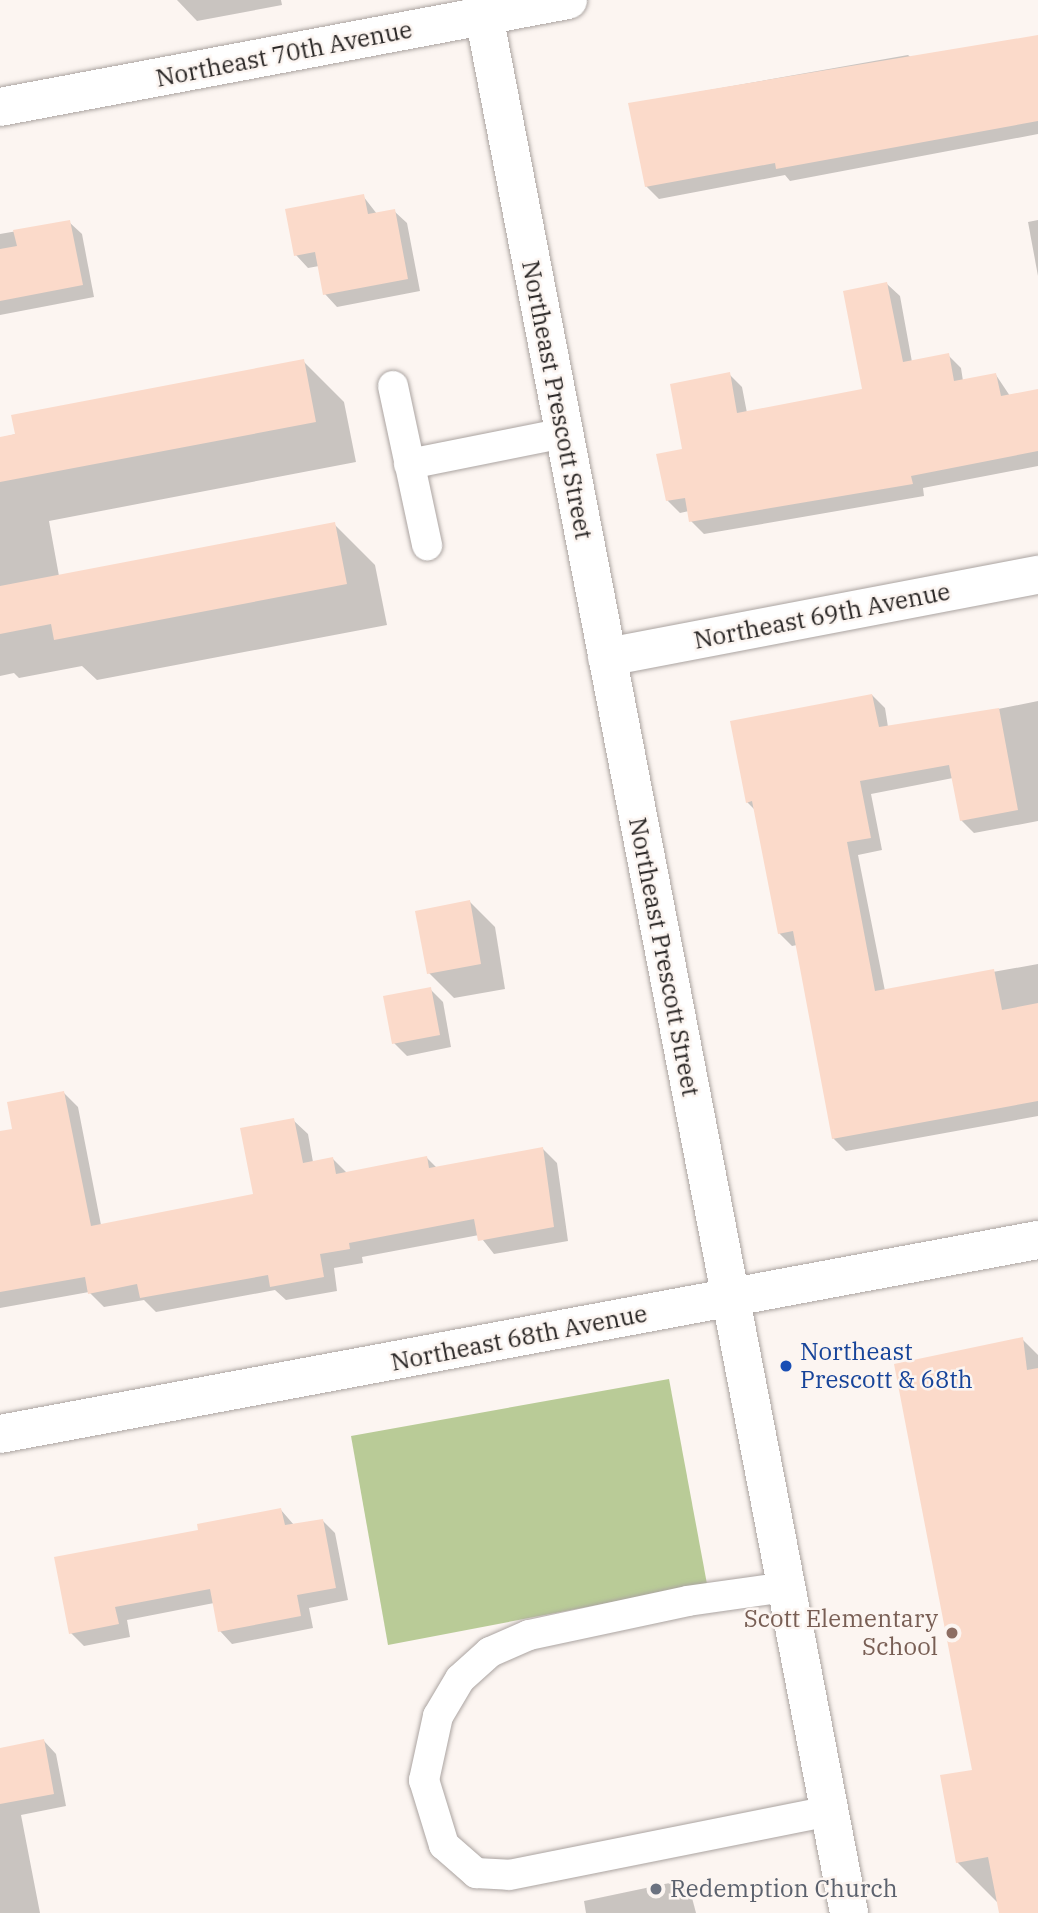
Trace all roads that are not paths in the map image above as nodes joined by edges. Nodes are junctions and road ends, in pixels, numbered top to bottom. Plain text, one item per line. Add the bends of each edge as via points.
1 (568, 0) edge
2 (482, 8) edge
3 (0, 107) edge
4 (393, 386) dead end
5 (564, 433) junction
6 (409, 464) junction
7 (427, 545) dead end
8 (1038, 575) edge
9 (607, 657) junction
10 (1038, 1240) edge
11 (730, 1299) junction
12 (0, 1434) edge
13 (786, 1587) junction
14 (829, 1811) junction
15 (849, 1913) edge

1 - 2 street, Northeast 70th Avenue
2 - 3 street, Northeast 70th Avenue
2 - 5 street, Northeast Prescott Street
4 - 6 lane
5 - 6 lane
5 - 9 street, Northeast Prescott Street
6 - 7 lane
8 - 9 street, Northeast 69th Avenue
9 - 11 street, Northeast Prescott Street
10 - 11 street, Northeast 68th Avenue
11 - 12 street, Northeast 68th Avenue
11 - 13 street, Northeast Prescott Street
13 - 14 street, Northeast Prescott Street
13 - 14 lane via 688,1601 528,1635 490,1652 460,1679 438,1717 424,1780 444,1845 476,1873 509,1875
14 - 15 street, Northeast Prescott Street

